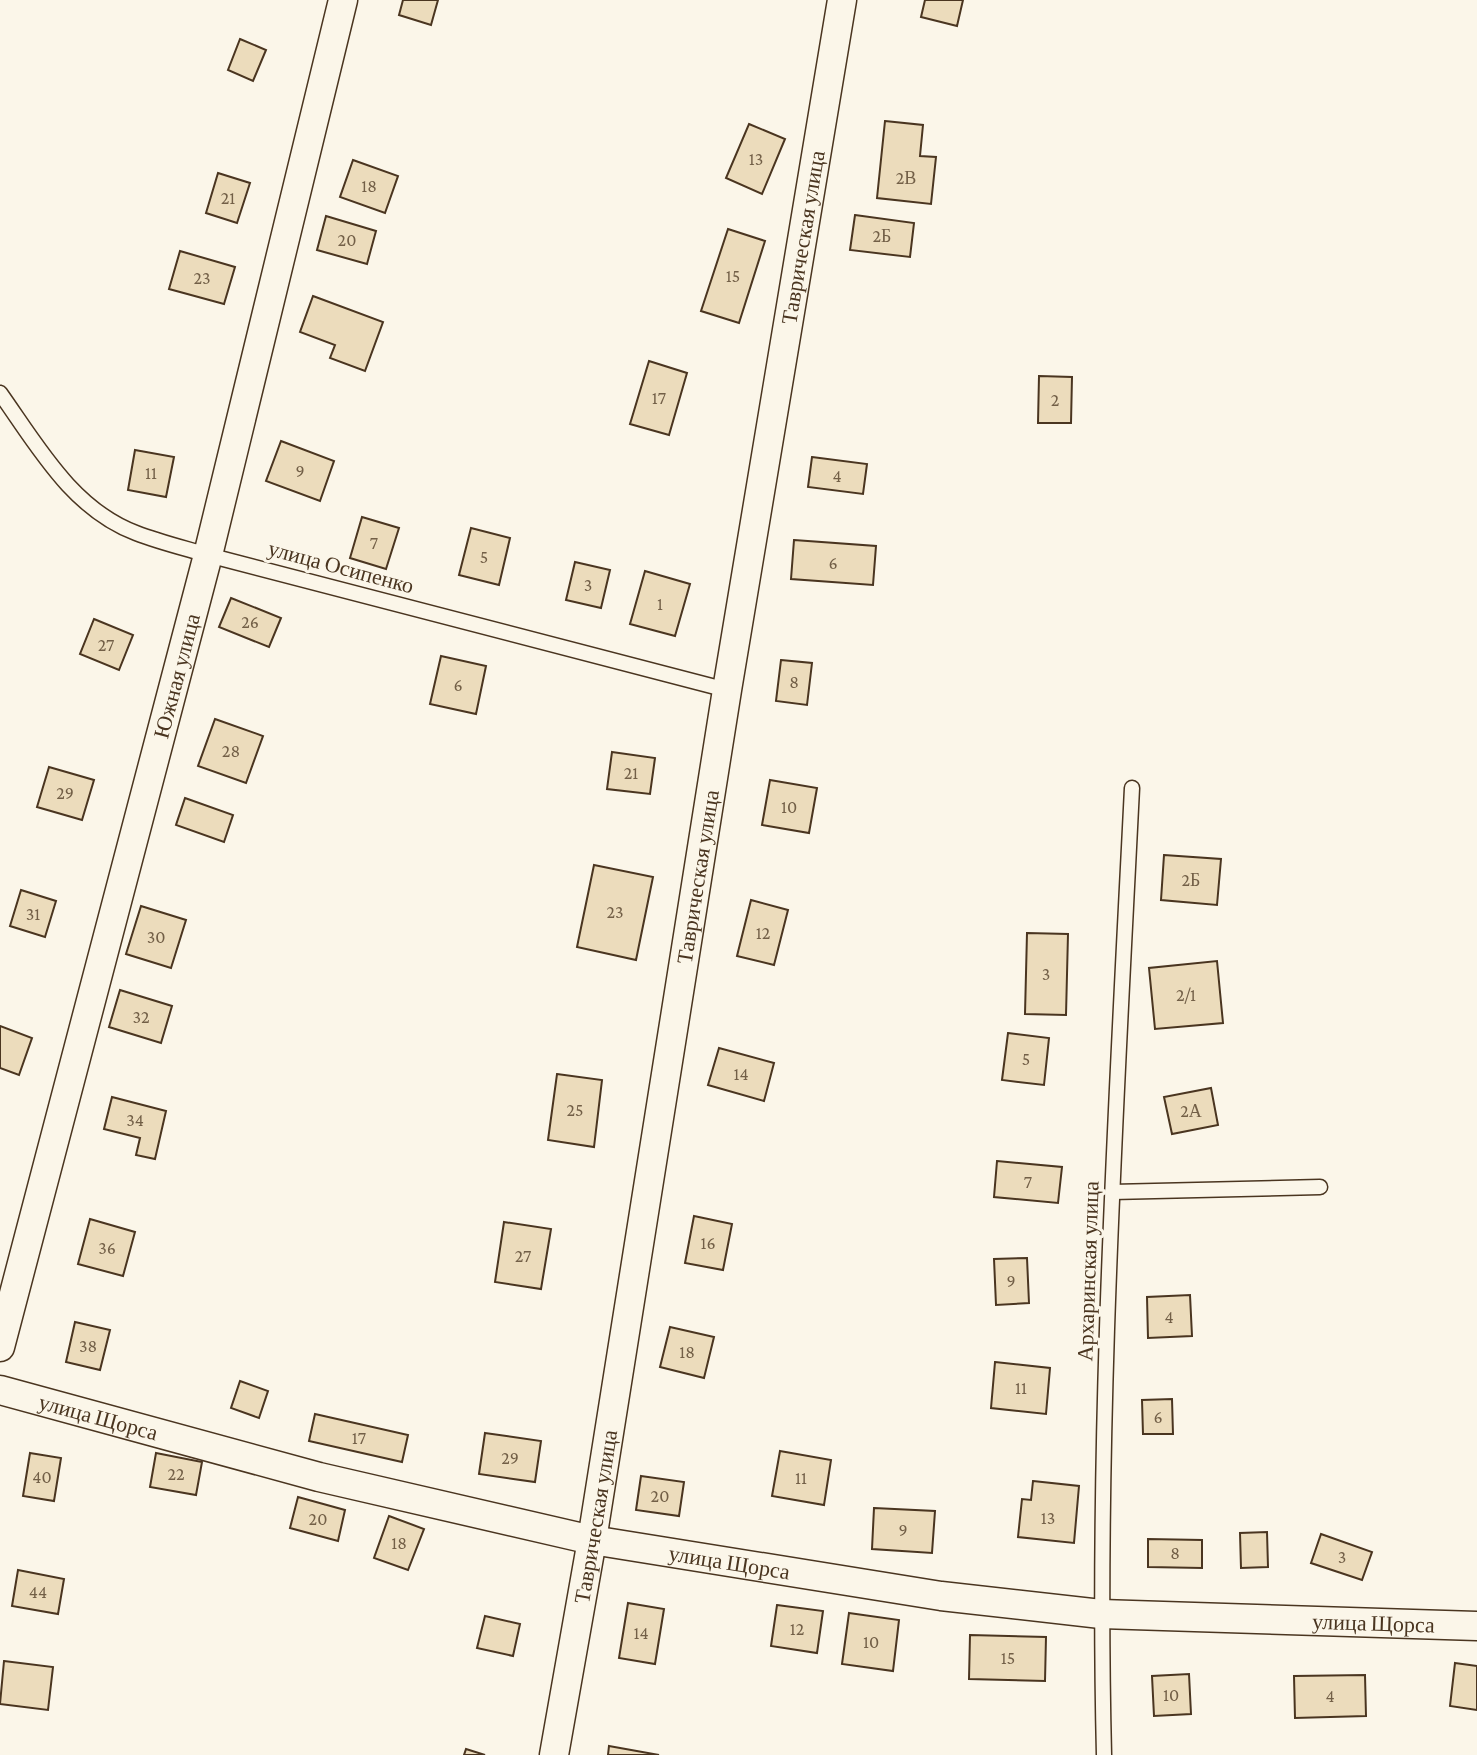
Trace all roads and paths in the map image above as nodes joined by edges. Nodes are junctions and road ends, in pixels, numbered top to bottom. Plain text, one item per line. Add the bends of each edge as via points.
1 (343, 0) edge
2 (842, 0) edge
3 (0, 393) edge
4 (208, 555) junction
5 (727, 690) junction
6 (1132, 788) dead end
7 (1320, 1187) dead end
8 (1112, 1192) junction
9 (0, 1347) edge
10 (0, 1390) edge
11 (592, 1540) junction
12 (1101, 1614) junction
13 (1477, 1626) edge
14 (554, 1755) edge
15 (1104, 1755) edge

1 - 4 street, Южная улица
2 - 5 street, Таврическая улица
3 - 4 lane, улица Осипенко via 49,464 92,506 134,532
4 - 5 lane, улица Осипенко
4 - 9 street, Южная улица
5 - 11 street, Таврическая улица
6 - 8 lane, Архаринская улица
7 - 8 lane
8 - 12 lane, Архаринская улица
10 - 11 street, улица Щорса via 319,1477
11 - 12 street, улица Щорса via 941,1596
11 - 14 street, Таврическая улица
12 - 13 street, улица Щорса
12 - 15 lane, Архаринская улица

